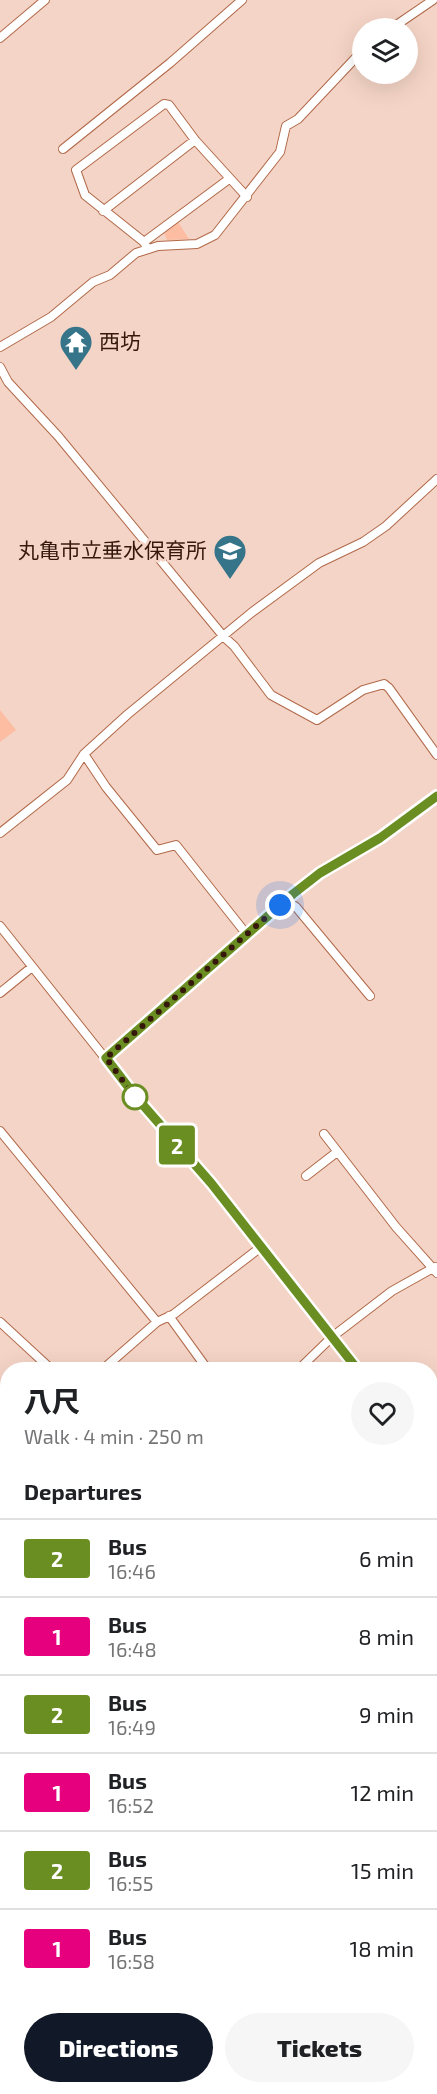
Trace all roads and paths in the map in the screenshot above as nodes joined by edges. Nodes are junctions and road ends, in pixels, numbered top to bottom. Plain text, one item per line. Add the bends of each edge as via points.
1 (45, 0) edge
2 (242, 0) edge
3 (433, 0) edge
4 (407, 18) edge
5 (0, 38) edge
6 (352, 62) edge
7 (195, 140) junction
8 (63, 149) dead end
9 (229, 179) junction
10 (247, 197) junction
11 (103, 211) junction
12 (145, 245) junction
13 (0, 347) edge
14 (0, 367) edge
15 (437, 479) edge
16 (224, 637) junction
17 (84, 754) junction
18 (437, 755) edge
19 (437, 796) edge
20 (0, 833) edge
21 (287, 901) junction
22 (0, 926) edge
23 (250, 933) junction
24 (32, 968) junction
25 (0, 993) edge
26 (370, 996) dead end
27 (106, 1058) junction
28 (0, 1131) edge
29 (324, 1134) dead end
30 (3, 1142) edge
31 (338, 1152) junction
32 (306, 1176) dead end
33 (261, 1247) junction
34 (436, 1269) edge
35 (169, 1316) junction
36 (0, 1322) edge
37 (157, 1322) junction
38 (332, 1338) junction
39 (43, 1362) edge
40 (111, 1362) edge
41 (202, 1362) edge
42 (306, 1362) edge
43 (352, 1362) edge

1 - 5 street
2 - 8 street
3 - 4 street
6 - 10 street via 298,119 286,126 280,152
7 - 9 street
7 - 11 street
7 - 11 street via 169,105 164,104 76,170 85,195
9 - 10 street
9 - 12 street
10 - 12 street via 207,241
11 - 12 street
12 - 13 street via 51,317
14 - 16 street via 8,382 58,436
15 - 16 street via 386,526 299,576
16 - 17 street
16 - 18 street via 271,695 317,720 363,690 384,684
17 - 20 street via 67,780
17 - 23 street via 144,836 157,850 177,845 244,931
19 - 21 street via 380,838 320,873
21 - 23 street
21 - 26 street
22 - 24 street
23 - 27 street
24 - 25 street
24 - 27 street
27 - 33 street
28 - 30 street
29 - 31 street
30 - 37 street
31 - 32 street
31 - 34 street
33 - 35 street
33 - 38 street
34 - 38 street via 403,1284
35 - 37 street
35 - 41 street
36 - 39 street
37 - 40 street
38 - 42 street
38 - 43 street

